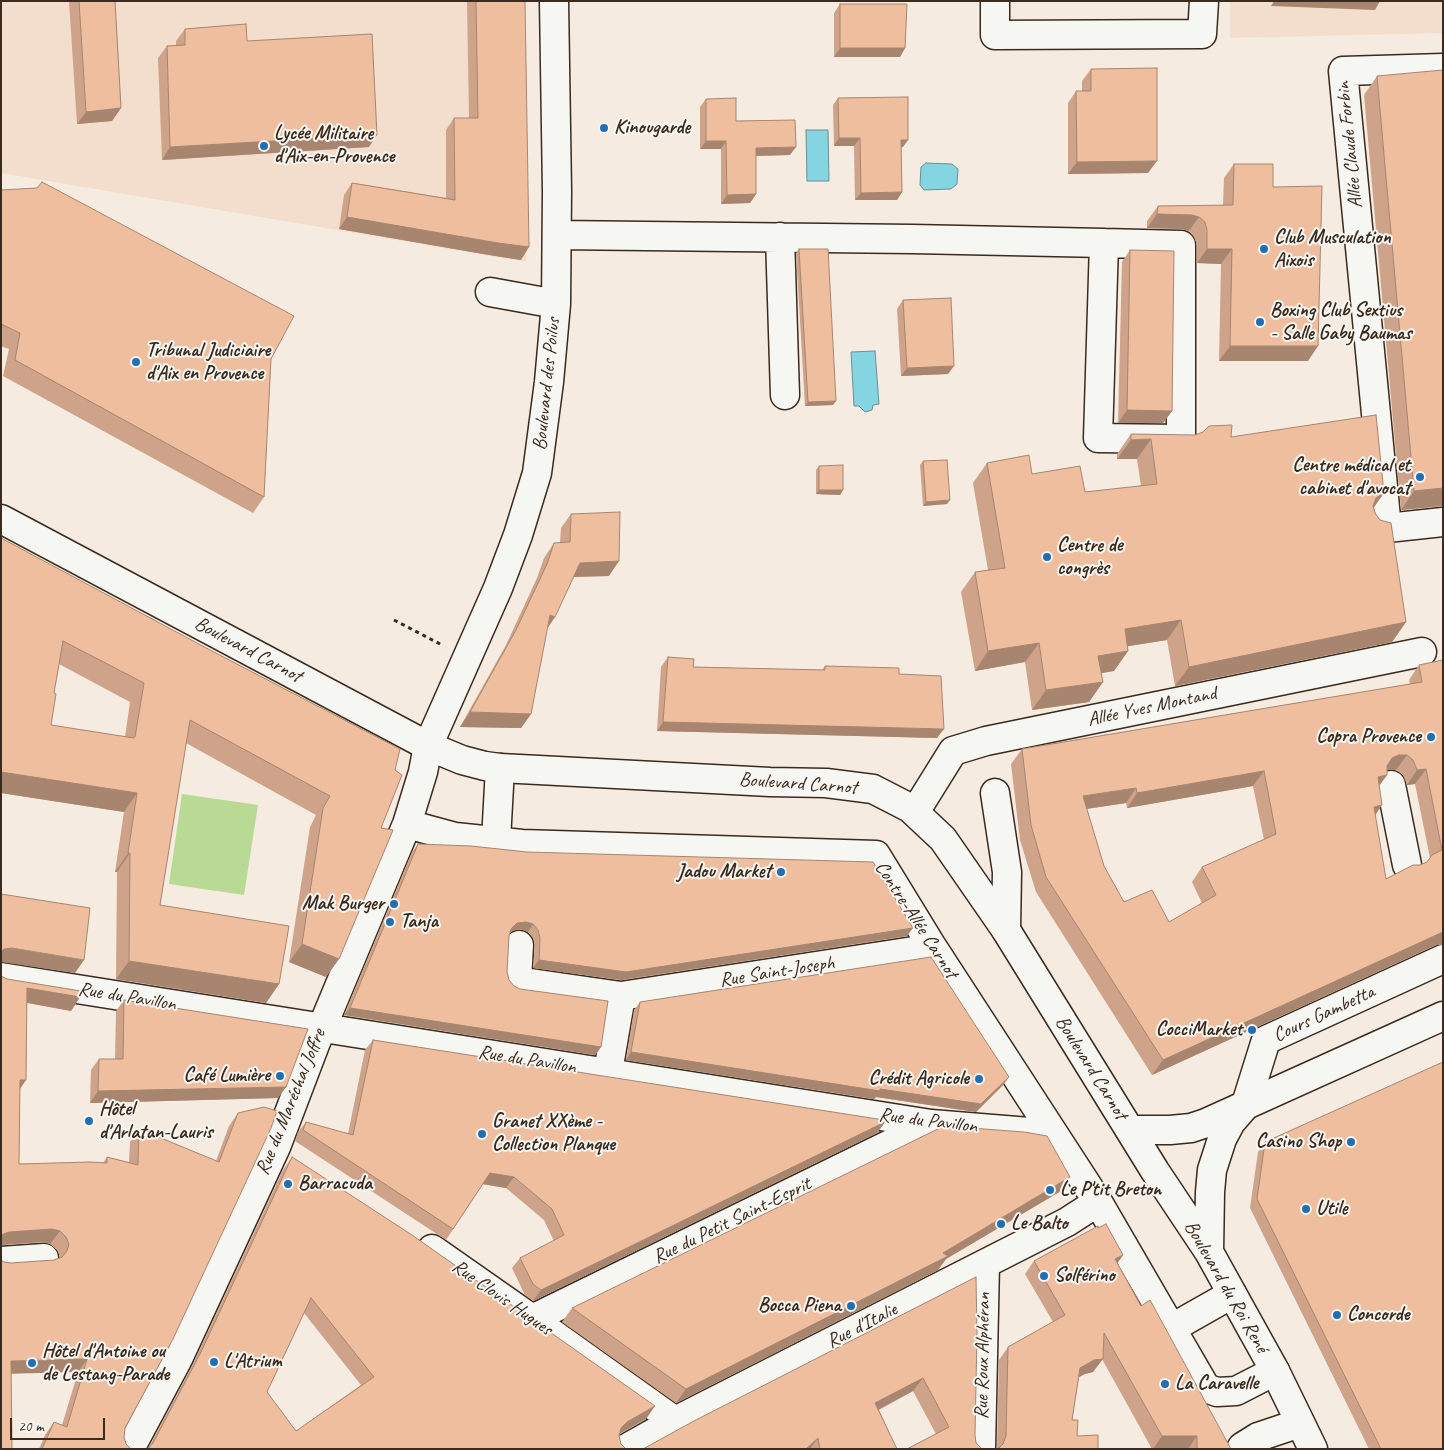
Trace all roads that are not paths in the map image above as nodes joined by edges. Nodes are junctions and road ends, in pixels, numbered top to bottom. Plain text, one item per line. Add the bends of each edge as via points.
1 (554, 1) edge
2 (994, 1) edge
3 (1204, 1) edge
4 (1443, 68) edge
5 (557, 235) junction
6 (780, 237) junction
7 (1104, 243) junction
8 (490, 292) dead end
9 (556, 304) junction
10 (785, 395) dead end
11 (1, 519) edge
12 (1443, 522) edge
13 (1422, 652) dead end
14 (428, 746) junction
15 (500, 768) junction
16 (1391, 784) edge
17 (995, 793) dead end
18 (915, 812) junction
19 (407, 824) junction
20 (496, 840) junction
21 (1407, 865) dead end
22 (1006, 930) junction
23 (519, 945) dead end
24 (933, 948) junction
25 (1443, 959) edge
26 (1, 978) edge
27 (620, 996) junction
28 (1443, 1016) edge
29 (322, 1027) junction
30 (608, 1072) junction
31 (1246, 1104) junction
32 (931, 1124) junction
33 (1130, 1130) junction
34 (1054, 1134) junction
35 (1098, 1202) junction
36 (412, 1235) edge
37 (1209, 1252) junction
38 (44, 1258) dead end
39 (1, 1260) edge
40 (985, 1264) junction
41 (1232, 1294) junction
42 (532, 1318) junction
43 (1172, 1328) junction
44 (1275, 1371) junction
45 (675, 1421) junction
46 (1300, 1423) junction
47 (130, 1449) edge
48 (625, 1449) edge
49 (981, 1449) edge
50 (1241, 1449) edge
51 (1313, 1449) edge

1 - 5 street, Boulevard des Poilus
2 - 3 street via 995,34 1202,34
4 - 12 street, Allée Claude Forbin via 1343,71 1381,528
5 - 6 street
5 - 9 street, Boulevard des Poilus
6 - 7 street
6 - 10 street
7 - 7 street via 1098,438 1181,439 1181,245
8 - 9 street
9 - 14 street, Boulevard des Poilus via 538,473 498,588
11 - 14 street, Boulevard Carnot
13 - 18 street, Allée Yves Montand via 986,741 953,751
14 - 15 street, Boulevard Carnot via 462,760
14 - 19 street, Rue du Maréchal Joffre
15 - 18 street, Boulevard Carnot via 826,783 873,789
15 - 20 street
16 - 21 street
17 - 22 street via 1007,872
18 - 22 street, Boulevard Carnot via 943,839
19 - 20 street via 455,837
19 - 29 street, Rue du Maréchal Joffre
20 - 24 street, Contre-Allée Carnot via 522,844 876,855
22 - 33 street, Boulevard Carnot
23 - 27 street, Rue Saint-Joseph via 517,981
24 - 27 street, Rue Saint-Joseph
24 - 34 street, Contre-Allée Carnot
25 - 31 street, Cours Gambetta via 1266,1040
26 - 29 street, Rue du Pavillon
27 - 30 street
28 - 31 street, Cours Gambetta
29 - 30 street, Rue du Pavillon
29 - 47 street, Rue du Maréchal Joffre via 286,1154
30 - 32 street, Rue du Pavillon
31 - 33 street, Cours Gambetta via 1191,1128
31 - 37 street, Cours Gambetta via 1222,1139 1212,1170
32 - 34 street, Rue du Pavillon
32 - 42 street, Rue du Petit Saint-Esprit
33 - 37 street, Boulevard du Roi René
34 - 35 street, Contre-Allée Carnot
35 - 40 street, Rue d'Italie via 1067,1222
35 - 43 street, Contre-Allée Carnot
36 - 42 street, Rue Clovis Hugues
37 - 41 street, Boulevard du Roi René
38 - 39 street
40 - 45 street, Rue d'Italie
40 - 49 street, Rue Roux Alphéran
41 - 43 street
41 - 44 street, Boulevard du Roi René
42 - 45 street, Rue Clovis Hugues
43 - 44 street, Contre-Allée Carnot via 1206,1388 1217,1392 1236,1391
44 - 46 street, Boulevard du Roi René
45 - 48 street, Rue d'Italie
46 - 50 street via 1258,1437
46 - 51 street, Boulevard du Roi René

